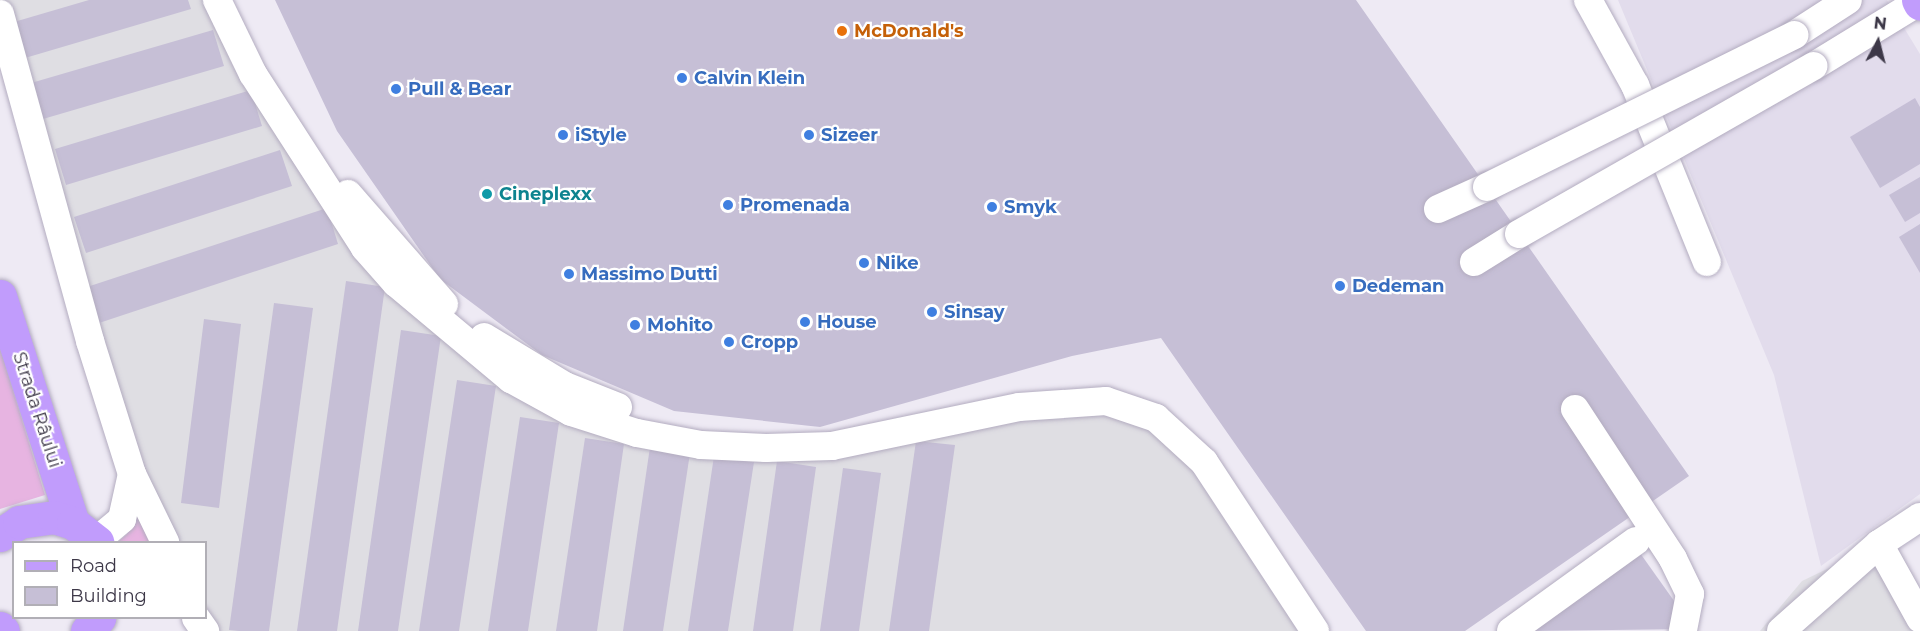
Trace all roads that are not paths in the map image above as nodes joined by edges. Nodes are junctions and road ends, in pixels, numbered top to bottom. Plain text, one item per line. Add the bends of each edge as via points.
1 (217, 0) edge
2 (1588, 0) edge
3 (1848, 0) edge
4 (1919, 2) edge
5 (0, 14) edge
6 (1438, 209) dead end
7 (1474, 262) dead end
8 (1707, 262) dead end
9 (0, 296) edge
10 (1575, 409) dead end
11 (132, 474) junction
12 (1920, 517) edge
13 (0, 535) edge
14 (89, 536) edge
15 (164, 541) edge
16 (1636, 541) dead end
17 (1879, 544) junction
18 (1920, 618) edge
19 (1315, 631) edge
20 (1511, 631) edge
21 (1683, 631) edge
22 (1781, 631) edge

1 - 19 lane via 278,111 365,248 404,290 511,379 571,412 637,433 701,445 832,447 1046,403 1106,401 1156,417 1204,462
2 - 8 lane via 1635,85
3 - 6 lane, bridge via 1794,34
4 - 7 lane, bridge
5 - 11 lane via 72,281
9 - 14 main road, Strada Râului
10 - 21 lane via 1690,594
11 - 14 lane via 122,519
11 - 15 lane
12 - 17 lane
13 - 14 main road via 34,518
16 - 20 lane
17 - 18 lane
17 - 22 lane

